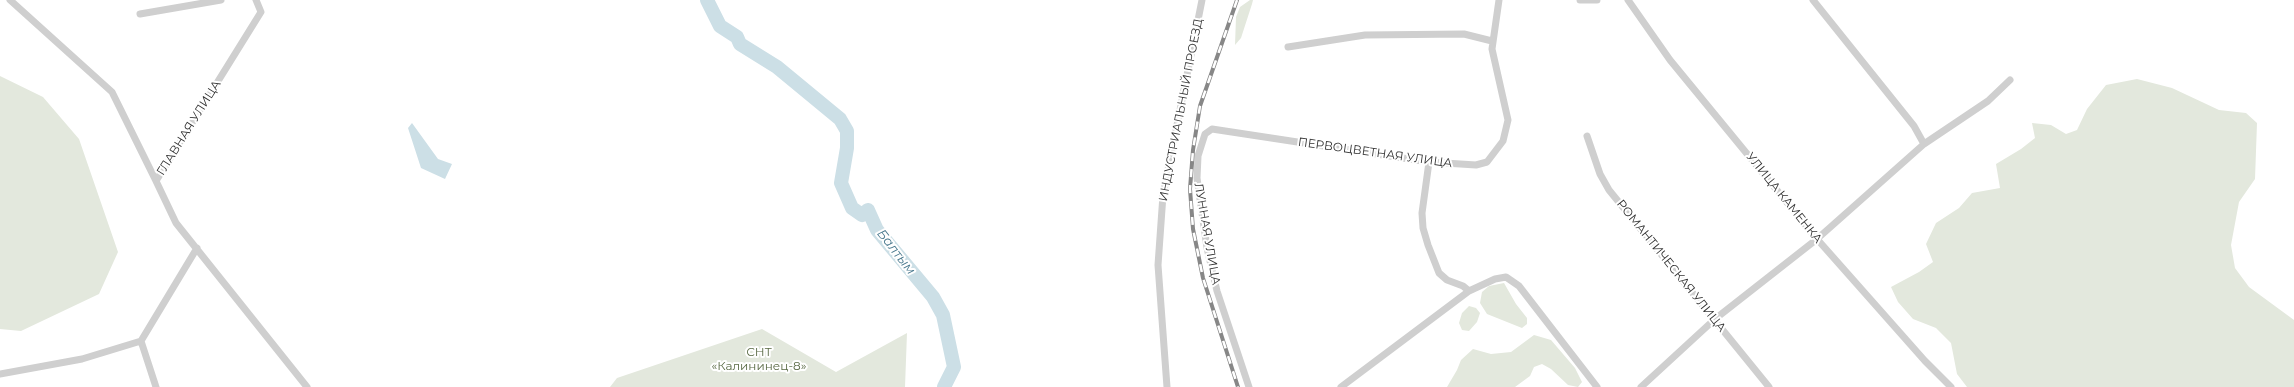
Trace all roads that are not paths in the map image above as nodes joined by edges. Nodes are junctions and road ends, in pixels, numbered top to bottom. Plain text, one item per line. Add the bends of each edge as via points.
1 (10, 0) edge
2 (221, 0) edge
3 (256, 0) edge
4 (1202, 0) edge
5 (1499, 0) edge
6 (1580, 0) edge
7 (1597, 0) edge
8 (1628, 0) edge
9 (1813, 0) edge
10 (140, 14) dead end
11 (1492, 40) junction
12 (1288, 47) dead end
13 (2010, 80) dead end
14 (1212, 129) joint
15 (1587, 136) dead end
16 (1923, 146) junction
17 (1429, 162) junction
18 (156, 181) junction
19 (1817, 239) junction
20 (197, 248) junction
21 (1469, 291) junction
22 (1715, 319) junction
23 (142, 341) junction
24 (0, 374) edge
25 (156, 387) edge
26 (307, 387) edge
27 (1167, 387) edge
28 (1249, 387) edge
29 (1341, 387) edge
30 (1597, 387) edge
31 (1640, 387) edge
32 (1770, 387) edge
33 (1951, 387) edge

1 - 18 street via 112,92
2 - 10 street
3 - 18 street, ГЛАВНАЯ УЛИЦА via 261,12
4 - 27 street, ИНДУСТРИАЛЬНЫЙ ПРОЕЗД via 1163,195 1158,265
5 - 11 street, ПЕРВОЦВЕТНАЯ УЛИЦА
6 - 7 street
8 - 19 street, УЛИЦА КАМЕНКА via 1670,60
9 - 16 street via 1914,126
11 - 12 street via 1464,34 1365,35
11 - 17 street, ПЕРВОЦВЕТНАЯ УЛИЦА via 1494,61 1508,120 1503,141 1487,162 1476,165
13 - 16 street via 1988,101
14 - 17 street, ПЕРВОЦВЕТНАЯ УЛИЦА
14 - 28 street, ЛУННАЯ УЛИЦА via 1205,134 1198,156 1197,178 1207,248 1217,291
15 - 22 street, РОМАНТИЧЕСКАЯ УЛИЦА via 1609,190
16 - 19 street
17 - 21 street via 1422,213 1428,245 1439,273
18 - 20 street, ГЛАВНАЯ УЛИЦА via 176,223
19 - 22 street
19 - 33 street, УЛИЦА КАМЕНКА
20 - 23 street
20 - 26 street, ГЛАВНАЯ УЛИЦА
21 - 29 street
21 - 30 street via 1495,279 1506,277 1519,286
22 - 31 street
22 - 32 street, РОМАНТИЧЕСКАЯ УЛИЦА
23 - 24 street via 82,359
23 - 25 street

